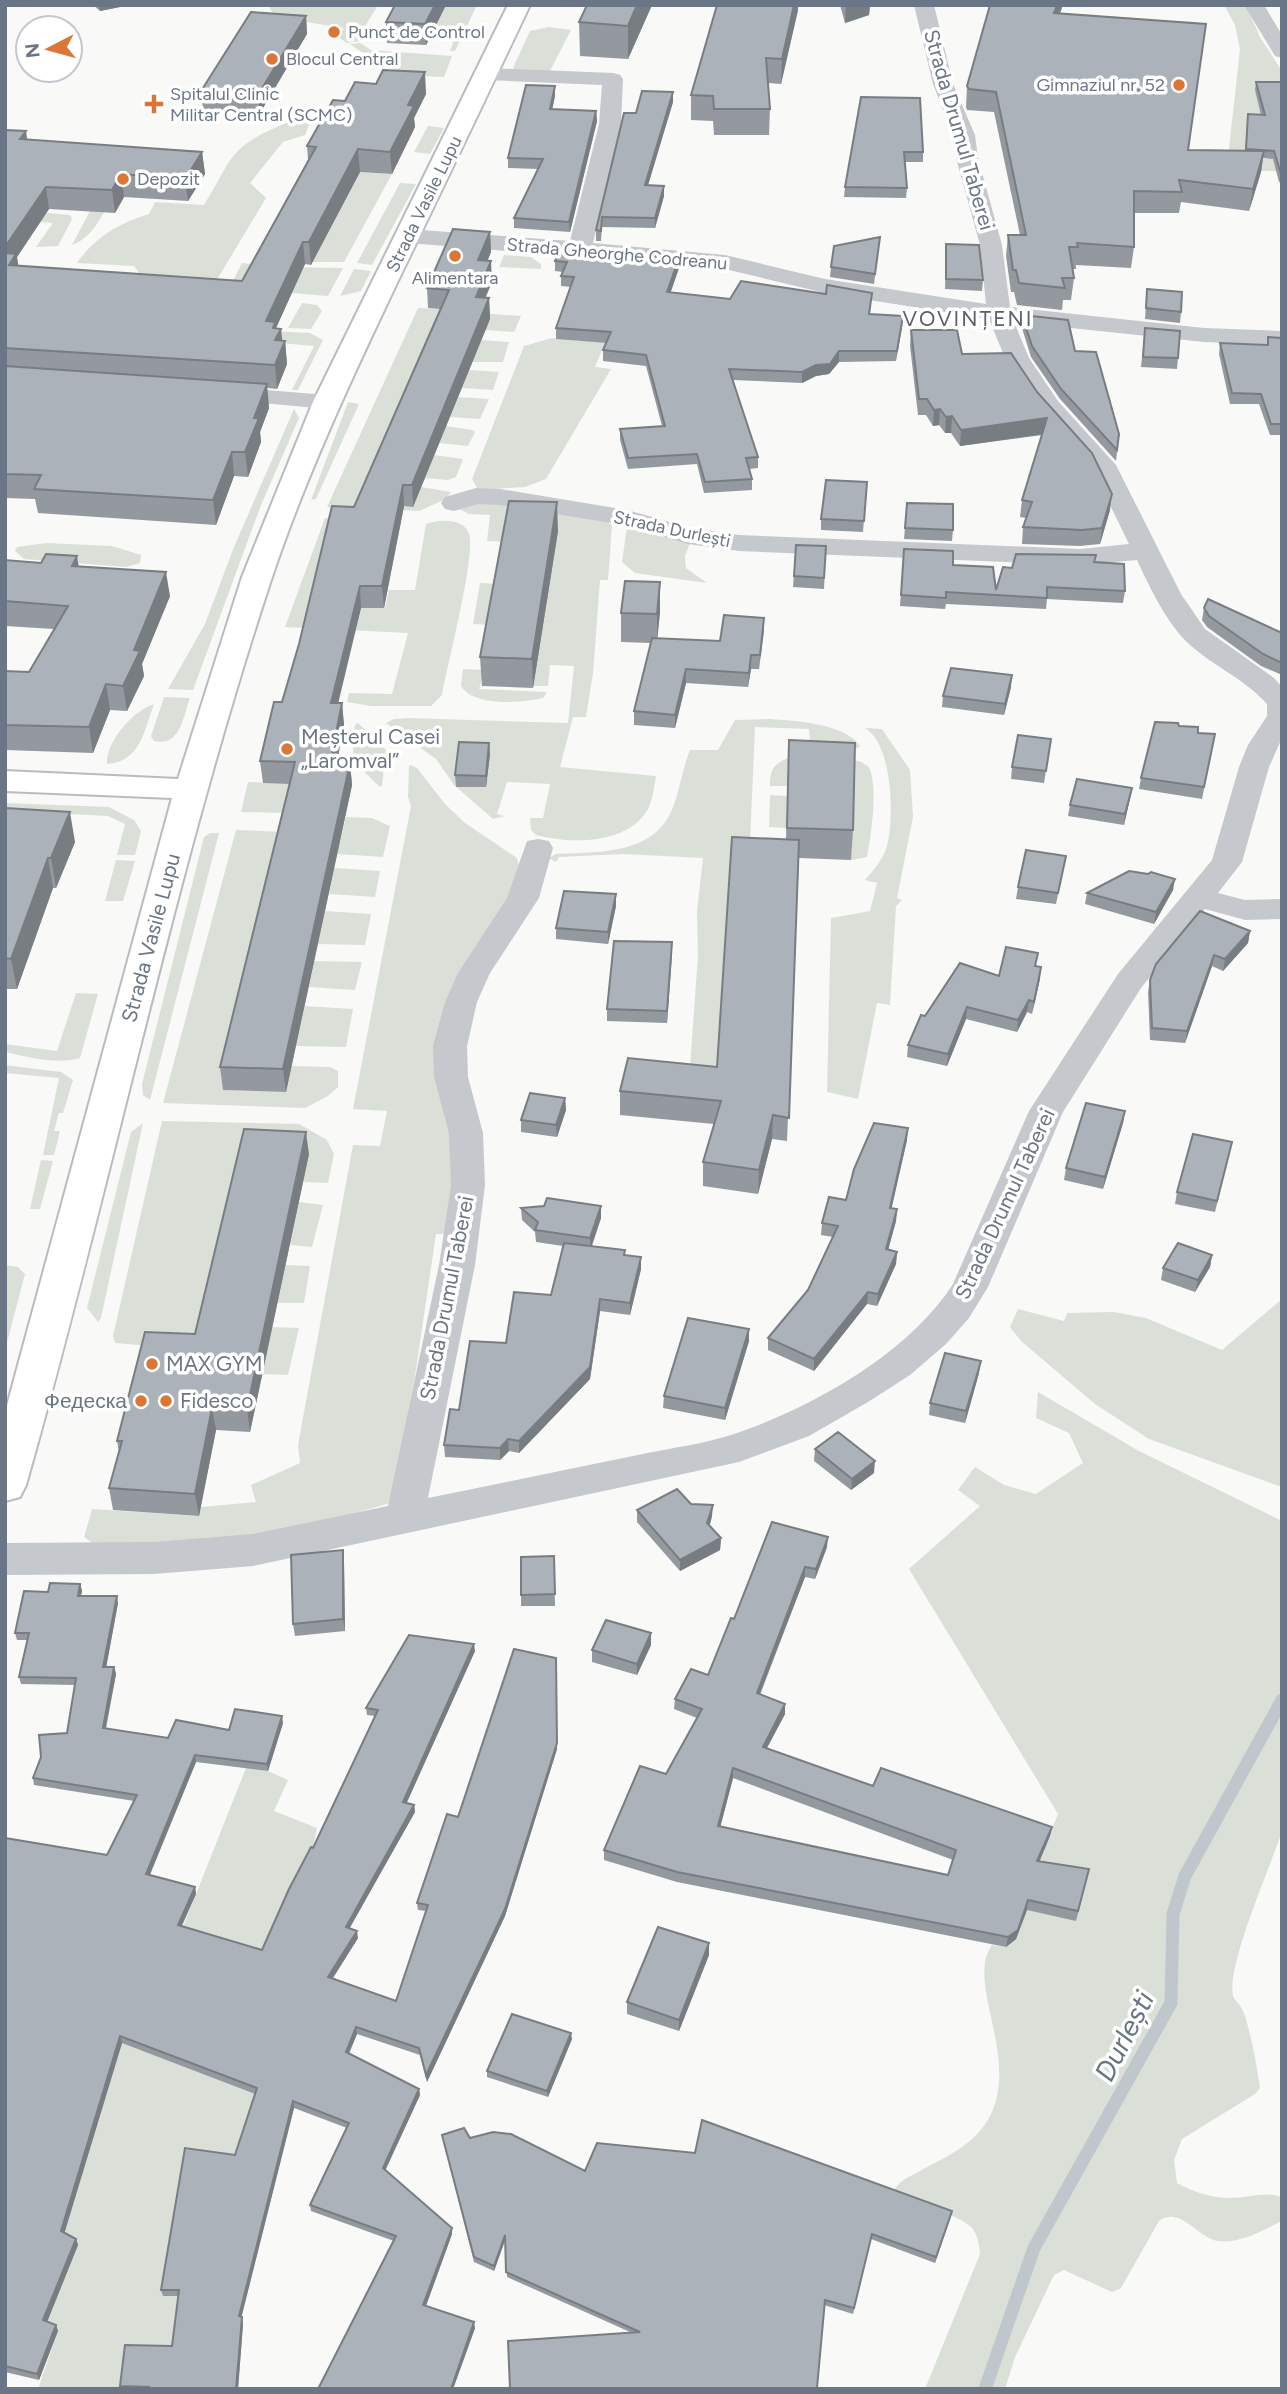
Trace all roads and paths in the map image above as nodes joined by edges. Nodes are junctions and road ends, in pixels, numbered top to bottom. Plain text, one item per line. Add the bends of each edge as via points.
1 (519, 5) edge
2 (924, 5) edge
3 (1254, 5) edge
4 (1282, 52) edge
5 (487, 75) junction
6 (408, 236) junction
7 (580, 249) junction
8 (999, 313) junction
9 (1282, 338) edge
10 (199, 392) edge
11 (327, 402) junction
12 (454, 503) dead end
13 (1144, 551) junction
14 (1281, 703) edge
15 (1282, 716) edge
16 (5, 781) edge
17 (191, 789) junction
18 (538, 848) dead end
19 (1200, 898) junction
20 (1282, 909) edge
21 (5, 1485) edge
22 (405, 1518) junction
23 (5, 1559) edge

1 - 5 main road, Strada Vasile Lupu
2 - 8 street, Strada Drumul Taberei via 943,84 964,135 991,245
3 - 4 street
5 - 6 main road, Strada Vasile Lupu
5 - 7 street via 612,79 610,124
6 - 7 street, Strada Gheorghe Codreanu
6 - 11 main road, Strada Vasile Lupu
7 - 8 street, Strada Gheorghe Codreanu via 716,261 825,286
8 - 9 street, Strada Gheorghe Codreanu via 1204,335
8 - 13 street, Strada Drumul Taberei via 1009,343 1037,391 1103,465
10 - 11 street
11 - 17 main road, Strada Vasile Lupu via 257,577
12 - 13 street, Strada Durlești via 476,496 500,497 739,543 1080,557
13 - 14 street, Strada Drumul Taberei via 1195,635 1264,684
14 - 15 street, Strada Drumul Taberei
15 - 19 street, Strada Drumul Taberei via 1254,767 1227,862
16 - 17 main road
17 - 21 main road, Strada Vasile Lupu
18 - 22 street, Strada Drumul Taberei via 523,898 460,1002 450,1046 451,1077 466,1133 468,1185 457,1265
19 - 20 street via 1245,910
19 - 22 street, Strada Drumul Taberei via 1129,981 1046,1111 963,1298 933,1335 897,1365 796,1426 739,1448
22 - 23 street, Strada Drumul Taberei via 217,1554

